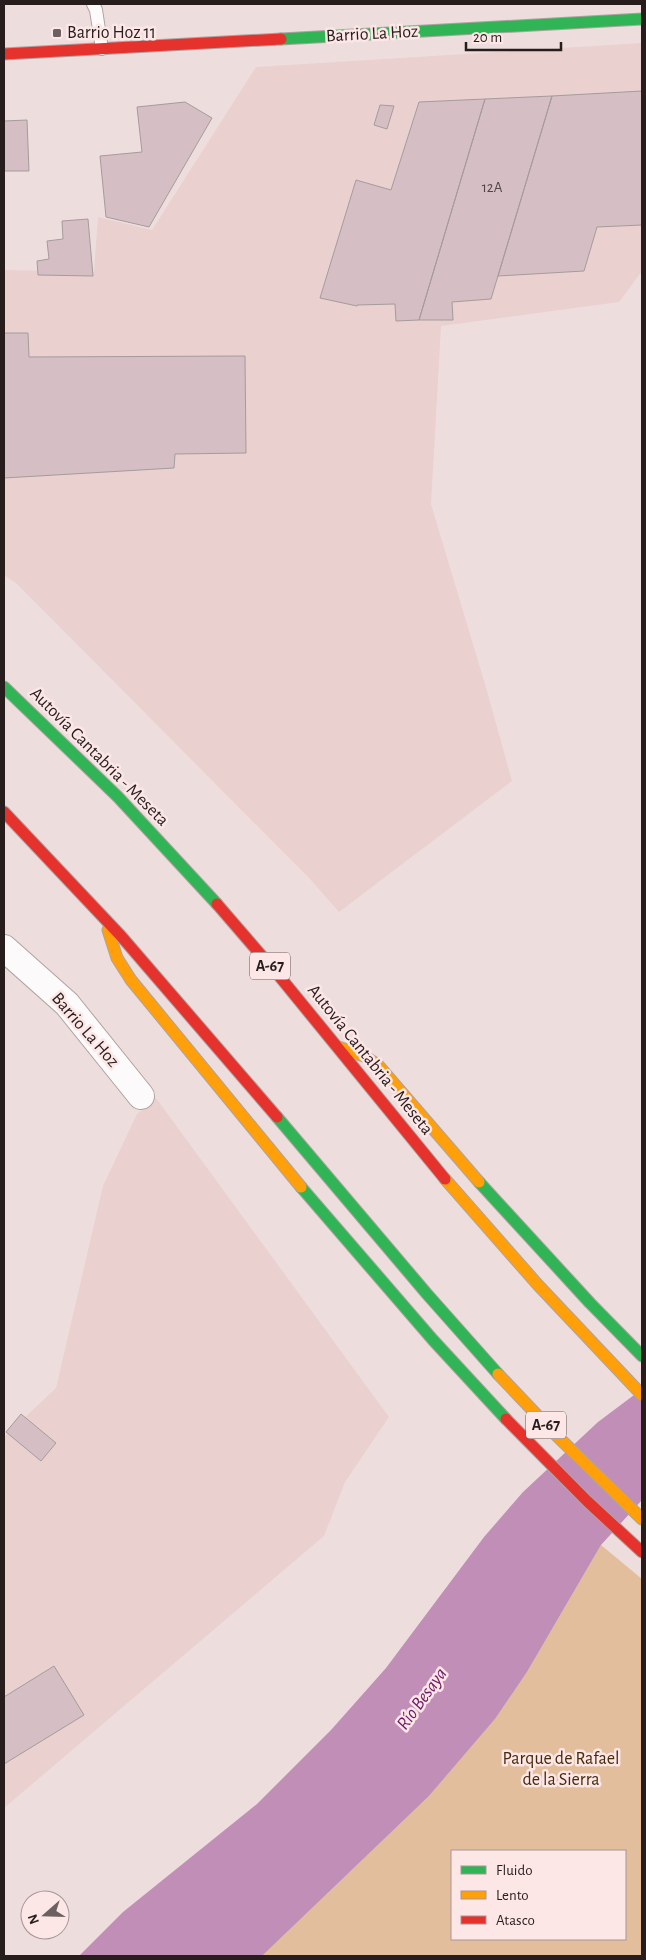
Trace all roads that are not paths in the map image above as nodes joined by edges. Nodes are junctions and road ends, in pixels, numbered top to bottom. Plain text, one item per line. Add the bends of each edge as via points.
1 (92, 4) edge
2 (642, 19) edge
3 (102, 49) junction
4 (4, 54) edge
5 (4, 687) edge
6 (4, 812) edge
7 (103, 915) junction
8 (4, 948) edge
9 (338, 1047) junction
10 (141, 1096) dead end
11 (642, 1356) edge
12 (642, 1395) edge
13 (642, 1519) edge
14 (642, 1552) edge

1 - 3 lane via 96,10
2 - 3 main road, Barrio La Hoz
3 - 4 main road, Barrio La Hoz
5 - 9 main road, Autovía Cantabria - Meseta / A-67 via 170,853
6 - 7 main road, A-67
7 - 13 main road, A-67 via 209,1035 454,1326 571,1451
7 - 14 main road via 117,957 133,980 310,1198 432,1339 558,1474
8 - 10 street, Barrio La Hoz via 68,1004
9 - 11 main road via 358,1052 378,1065 484,1188
9 - 12 main road, Autovía Cantabria - Meseta / A-67 via 517,1262

